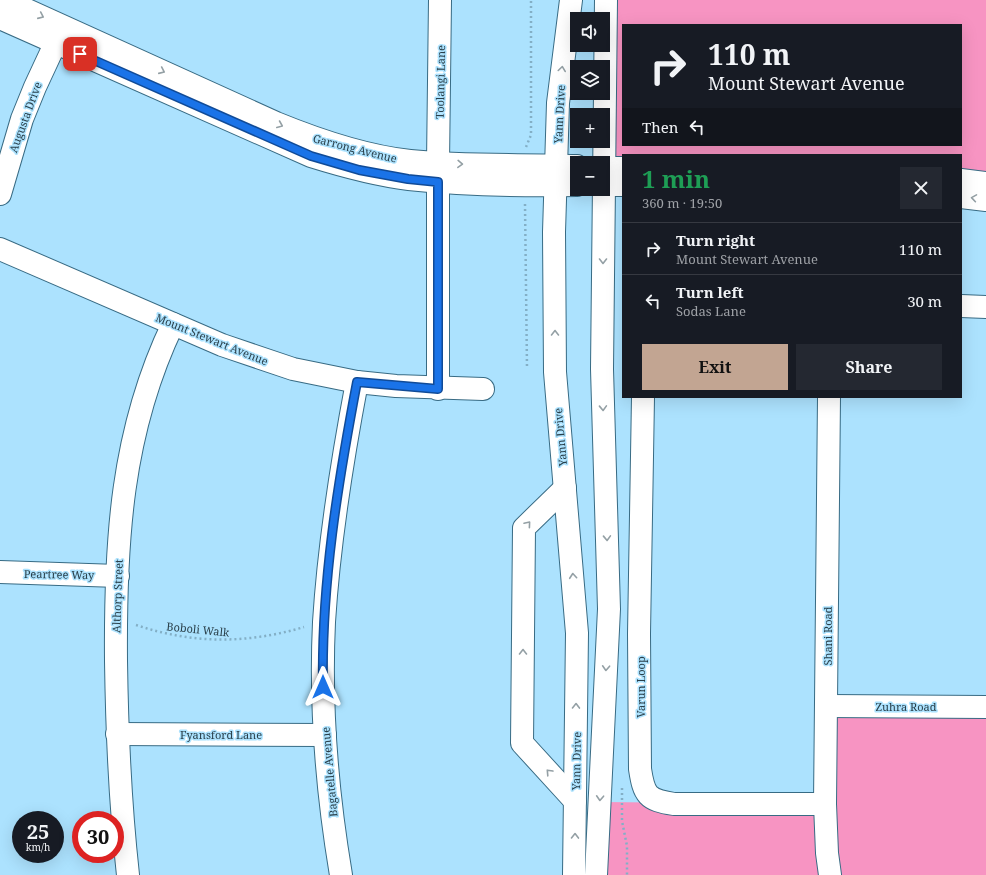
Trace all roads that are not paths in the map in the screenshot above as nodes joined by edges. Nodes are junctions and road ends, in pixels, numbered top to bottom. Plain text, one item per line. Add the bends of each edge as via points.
1 (6, 0) edge
2 (440, 0) edge
3 (571, 0) edge
4 (606, 0) edge
5 (0, 18) edge
6 (59, 34) junction
7 (606, 156) edge
8 (438, 172) junction
9 (567, 176) edge
10 (610, 177) edge
11 (962, 180) edge
12 (986, 183) edge
13 (622, 184) edge
14 (0, 194) edge
15 (606, 196) edge
16 (962, 196) edge
17 (986, 200) edge
18 (0, 249) edge
19 (962, 306) edge
20 (986, 307) edge
21 (173, 324) junction
22 (357, 382) junction
23 (438, 389) junction
24 (483, 389) dead end
25 (643, 398) edge
26 (829, 398) edge
27 (565, 488) junction
28 (0, 572) edge
29 (118, 576) junction
30 (827, 706) junction
31 (986, 707) edge
32 (117, 734) junction
33 (325, 735) junction
34 (575, 801) junction
35 (825, 804) junction
36 (128, 875) edge
37 (341, 875) edge
38 (574, 875) edge
39 (596, 875) edge
40 (830, 875) edge

1 -> 6 street
2 - 8 street, Toolangi Lane
9 -> 3 street, Yann Drive via 558,103
4 - 7 street
5 - 6 street
6 -> 8 street, Garrong Avenue via 126,55 311,138
6 - 8 street, Garrong Avenue via 311,156 359,170 408,179
6 - 14 street, Augusta Drive via 22,119
8 - 9 street, Garrong Avenue via 524,186
8 - 23 street, Toolangi Lane
27 -> 9 street, Yann Drive via 555,372 554,232
10 - 13 street
11 - 12 street
15 -> 39 street via 602,369 609,609
17 -> 16 street
18 - 21 street, Mount Stewart Avenue
19 - 20 street
21 - 22 street, Mount Stewart Avenue via 258,358 293,369
21 - 29 street, Althorp Street via 150,376 130,453 120,524
22 - 23 street, Mount Stewart Avenue
22 - 33 street, Bagatelle Avenue via 347,432 326,593 323,675
23 - 24 street, Mount Stewart Avenue
25 - 35 street, Varun Loop via 639,634 640,769 643,788 650,798 674,804
26 - 30 street, Shani Road
34 -> 27 street, Yann Drive via 578,633
34 -> 27 street via 522,743 524,528
28 - 29 street, Peartree Way
29 - 32 street, Althorp Street
30 - 31 street, Zuhra Road
30 - 35 street, Shani Road
32 - 33 street, Fyansford Lane
32 - 36 street, Althorp Street
33 - 37 street, Bagatelle Avenue via 331,806
38 -> 34 street, Yann Drive
35 - 40 street, Shani Road

